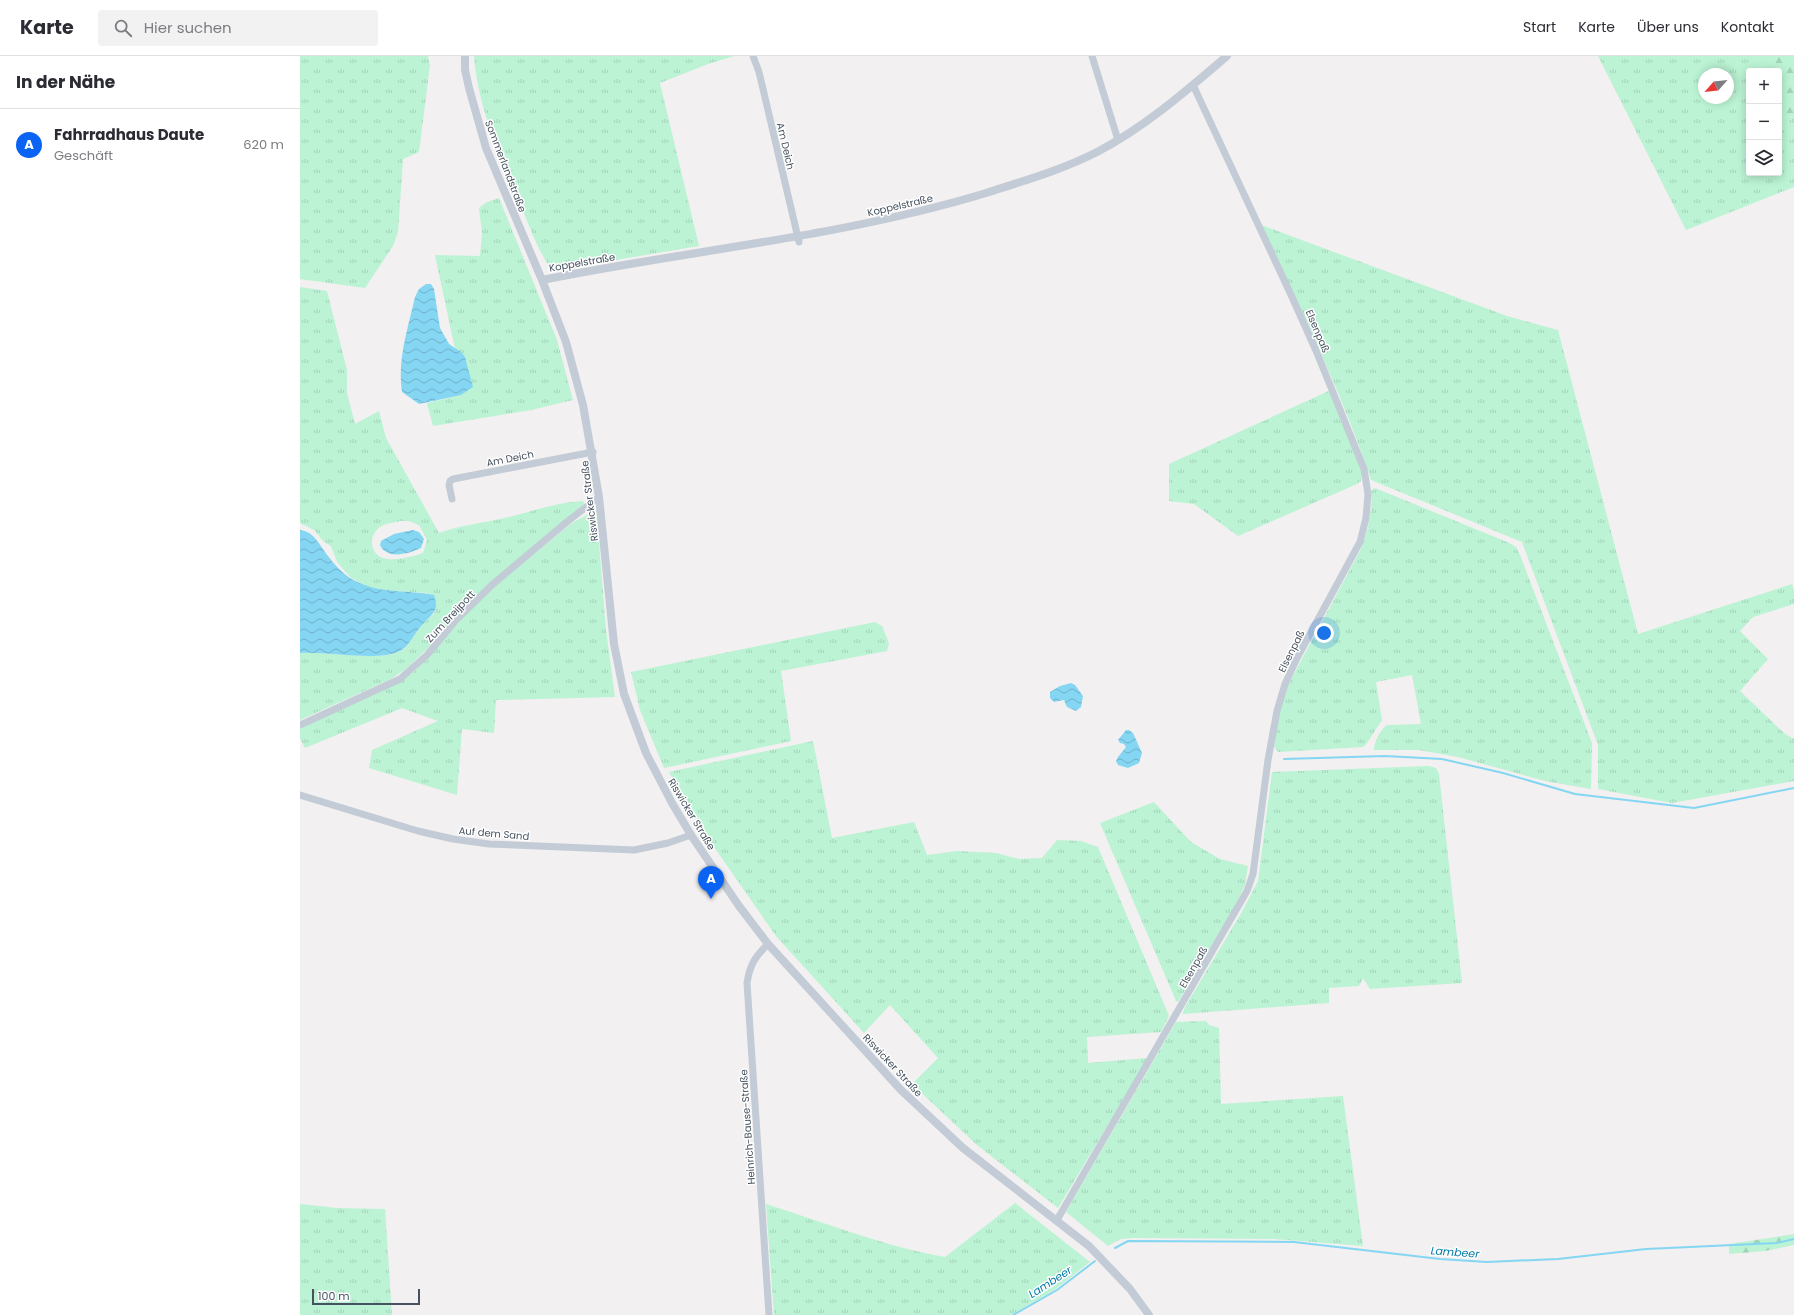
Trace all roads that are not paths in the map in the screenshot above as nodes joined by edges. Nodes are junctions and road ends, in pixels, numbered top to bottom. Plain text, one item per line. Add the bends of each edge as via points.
1 (465, 56) edge
2 (753, 56) edge
3 (1092, 56) edge
4 (1227, 56) edge
5 (1193, 85) junction
6 (1118, 140) junction
7 (798, 238) junction
8 (542, 280) junction
9 (593, 452) junction
10 (600, 497) junction
11 (452, 499) dead end
12 (300, 725) edge
13 (300, 795) edge
14 (691, 835) junction
15 (768, 944) junction
16 (1057, 1220) junction
17 (769, 1315) edge
18 (1149, 1315) edge

1 - 8 street, Sommerlandstraße via 469,88 486,148
2 - 7 street, Am Deich
3 - 6 street
4 - 5 street, Koppelstraße
5 - 6 street, Koppelstraße
5 - 16 street, Elsenpaß via 1292,297 1354,442 1367,484 1366,518 1360,542 1285,684 1268,760 1253,874 1247,891
6 - 7 street, Koppelstraße via 1055,170 961,200
7 - 8 street, Koppelstraße
8 - 9 street, Riswicker Straße via 566,342
9 - 10 street, Riswicker Straße
9 - 11 street, Am Deich via 453,479 449,485
10 - 12 street, Zum Breijpott via 493,584 456,620 428,655 400,679
10 - 14 street, Riswicker Straße via 614,644 624,694 646,753
13 - 14 street, Auf dem Sand via 418,831 489,844 634,850
14 - 15 street, Riswicker Straße
15 - 16 street, Riswicker Straße via 901,1090 963,1148
15 - 17 street, Heinrich-Bause-Straße via 749,968 747,983
16 - 18 street, Riswicker Straße via 1089,1246 1130,1290

